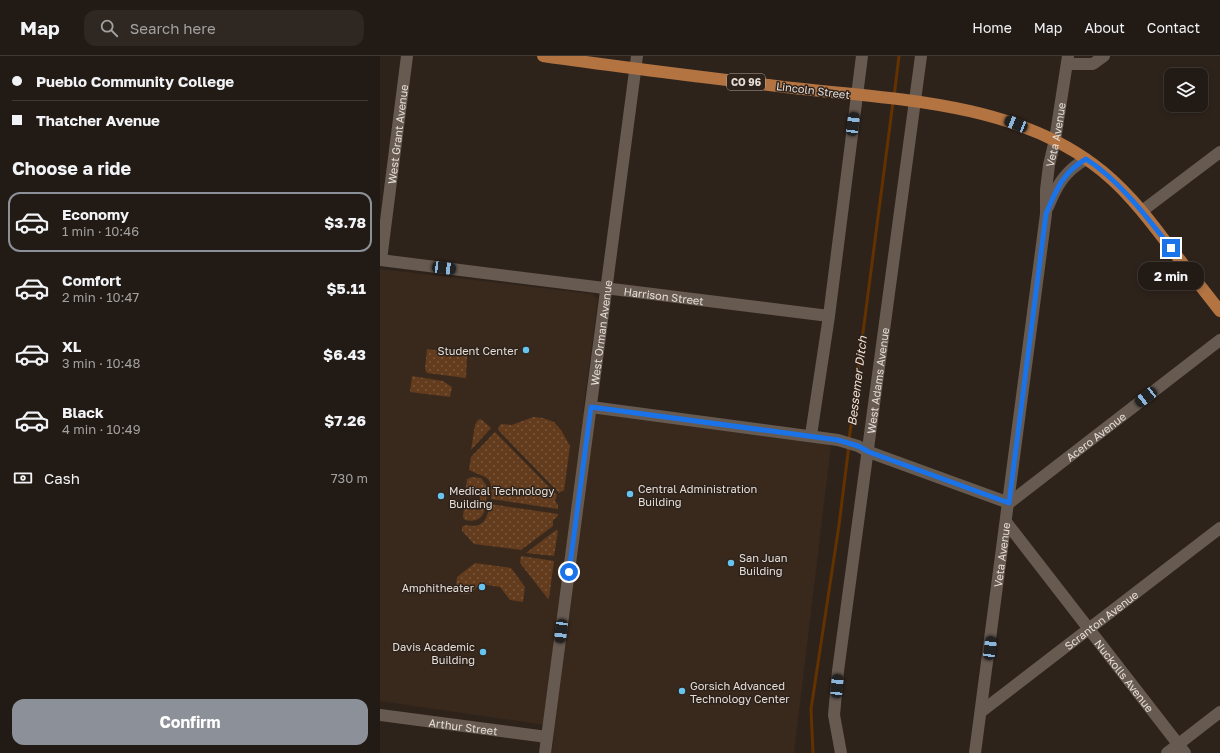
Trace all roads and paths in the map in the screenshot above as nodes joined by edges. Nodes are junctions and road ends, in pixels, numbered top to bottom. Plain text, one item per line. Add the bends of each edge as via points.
1 (407, 56) edge
2 (543, 56) edge
3 (637, 56) edge
4 (862, 56) edge
5 (921, 56) edge
6 (1104, 56) edge
7 (1068, 60) edge
8 (635, 69) junction
9 (857, 95) junction
10 (916, 101) junction
11 (1055, 140) junction
12 (1220, 152) edge
13 (1086, 159) junction
14 (1142, 211) junction
15 (1046, 214) junction
16 (380, 260) edge
17 (606, 289) junction
18 (1220, 311) edge
19 (829, 316) junction
20 (1220, 340) edge
21 (591, 407) junction
22 (811, 435) junction
23 (863, 449) junction
24 (1009, 503) junction
25 (1006, 522) junction
26 (1220, 528) edge
27 (1089, 629) junction
28 (982, 711) junction
29 (1220, 712) edge
30 (380, 715) edge
31 (547, 737) junction
32 (1182, 749) edge
33 (545, 753) edge
34 (841, 753) edge
35 (975, 753) edge
36 (1167, 753) edge

1 - 16 street, West Grant Avenue
2 - 8 main road, Lincoln Street / CO 96
3 - 8 street, West Orman Avenue
4 - 9 street
5 - 10 street, West Adams Avenue
6 - 7 street via 1093,64
7 - 11 street, Veta Avenue
8 - 9 main road, Lincoln Street / CO 96
8 - 17 street, West Orman Avenue
9 - 10 main road, Lincoln Street / CO 96
9 - 19 street
10 - 11 main road, Lincoln Street / CO 96 via 1003,119
10 - 23 street, West Adams Avenue
11 - 13 main road, CO 96
11 - 15 street, Veta Avenue via 1048,177
12 - 14 street
13 - 14 main road, CO 96 via 1102,171
13 - 15 street, Veta Avenue via 1074,166 1066,175 1054,194
14 - 18 main road, CO 96
15 - 24 street, Veta Avenue
16 - 17 street, Harrison Street
17 - 19 street, Harrison Street
17 - 21 street, West Orman Avenue
19 - 22 street
20 - 24 street, Acero Avenue
21 - 22 street
21 - 31 street, West Orman Avenue
22 - 23 street via 838,440
23 - 24 street
23 - 34 street, West Adams Avenue via 834,715
24 - 25 street, Veta Avenue
25 - 27 street, Nuckolls Avenue
25 - 28 street, Veta Avenue
26 - 27 street, Scranton Avenue
27 - 28 street, Scranton Avenue
27 - 32 street, Nuckolls Avenue
28 - 35 street, Veta Avenue
29 - 32 street
30 - 31 street, Arthur Street
31 - 33 street, West Orman Avenue
32 - 36 street

